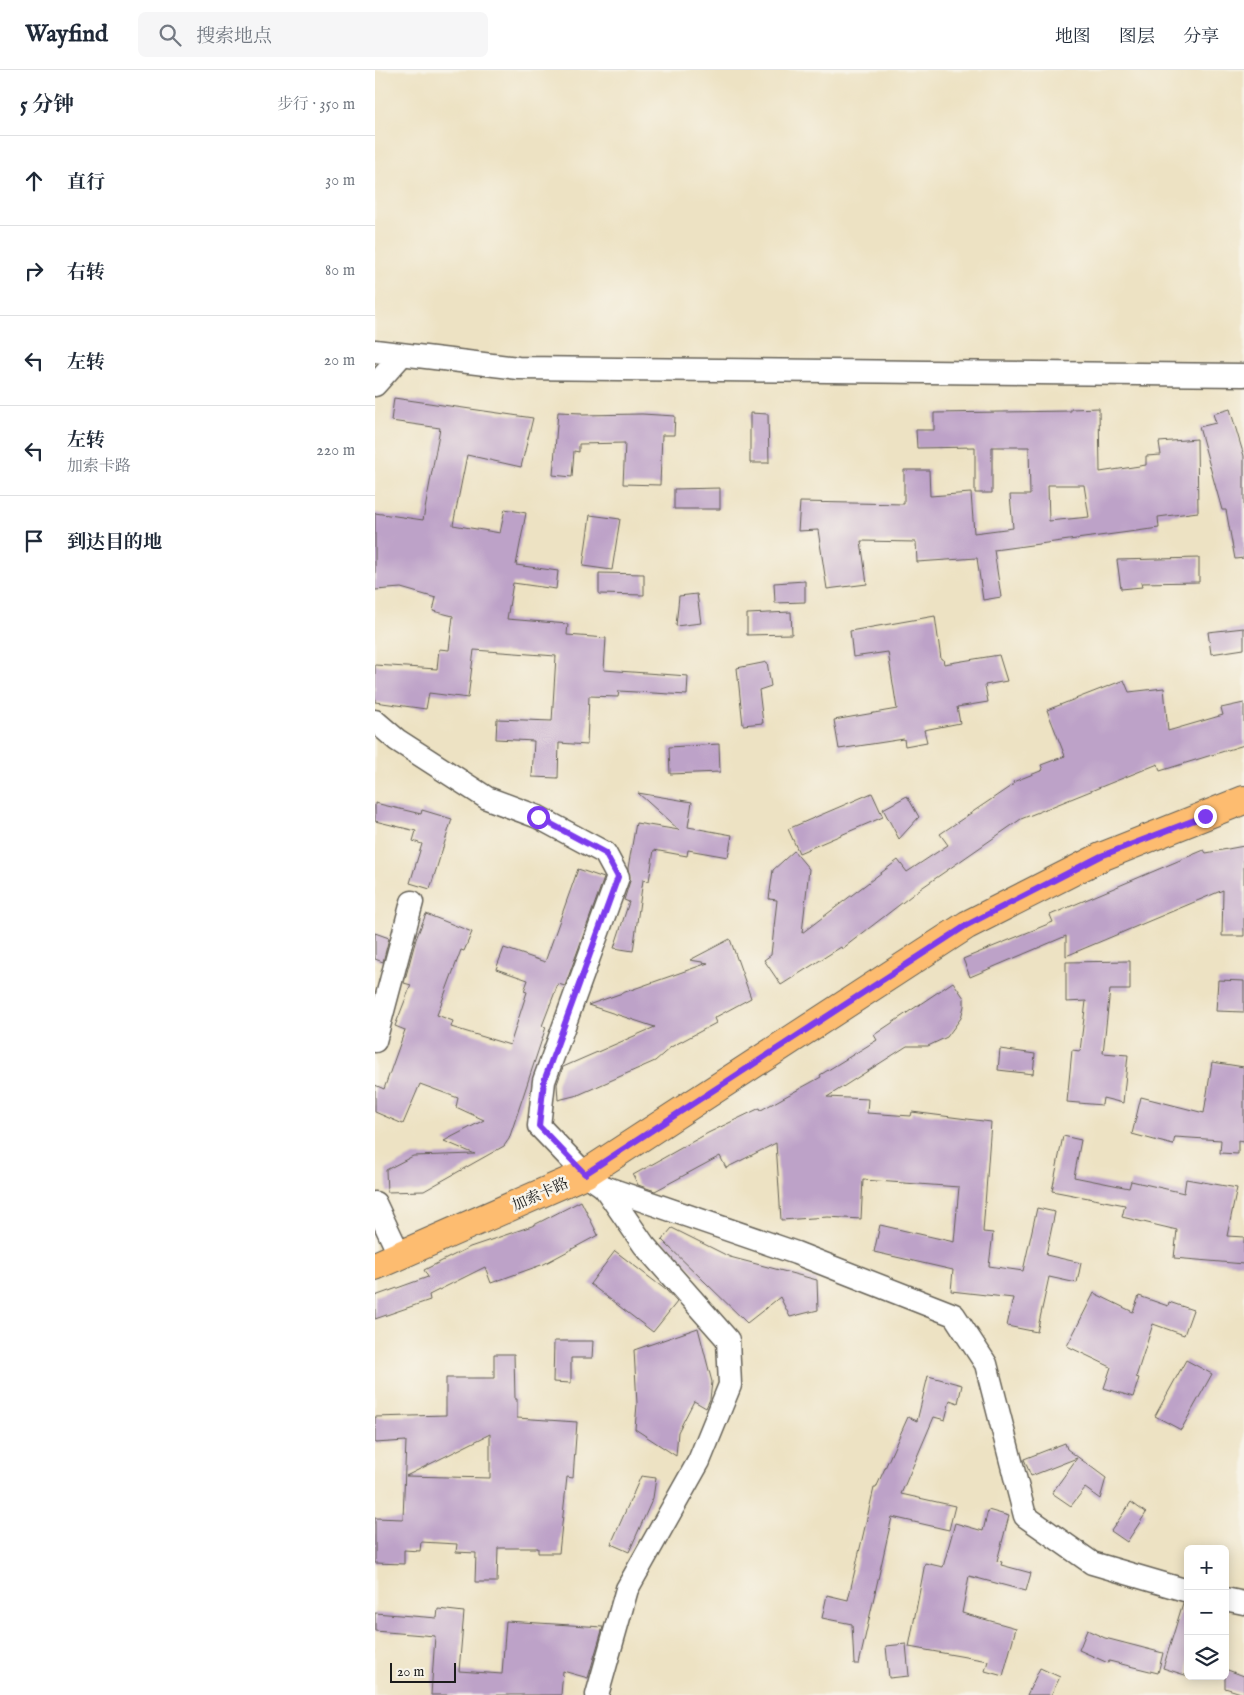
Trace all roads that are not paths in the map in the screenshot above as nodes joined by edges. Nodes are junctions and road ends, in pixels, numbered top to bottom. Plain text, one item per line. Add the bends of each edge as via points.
1 (375, 352) edge
2 (402, 355) junction
3 (1244, 375) edge
4 (375, 385) edge
5 (375, 721) edge
6 (1244, 800) edge
7 (412, 902) dead end
8 (375, 1041) edge
9 (595, 1181) junction
10 (375, 1203) edge
11 (375, 1246) edge
12 (400, 1256) junction
13 (375, 1266) edge
14 (1185, 1590) edge
15 (1229, 1600) edge
16 (1244, 1603) edge
17 (597, 1695) edge

1 - 2 street
2 - 3 street via 518,368
2 - 4 street
5 - 9 street via 397,740 487,798 538,817 605,853 618,877 544,1081 539,1126
6 - 9 main road, 加索卡路 via 1101,856 967,925
7 - 8 street
9 - 12 main road, 加索卡路
9 - 14 street via 796,1253 954,1315 986,1364 1025,1516 1092,1563
9 - 17 street via 644,1245 728,1340 730,1385 699,1461 627,1589
10 - 12 street
11 - 12 street
12 - 13 main road, 加索卡路
15 - 16 street

